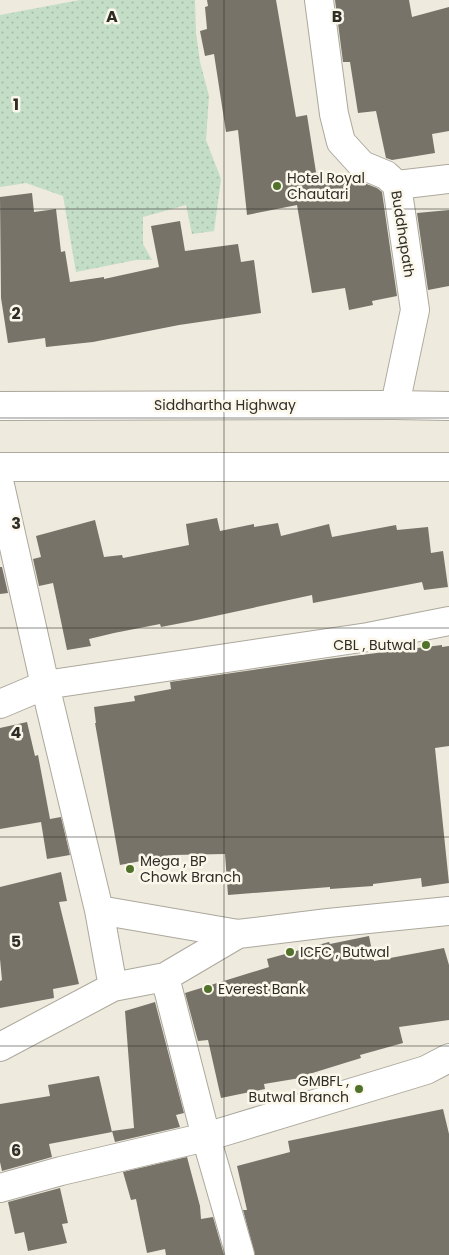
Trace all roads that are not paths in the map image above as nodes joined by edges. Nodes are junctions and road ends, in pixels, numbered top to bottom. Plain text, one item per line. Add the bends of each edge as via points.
1 (319, 0) edge
2 (449, 179) edge
3 (397, 185) junction
4 (395, 405) junction
5 (0, 406) edge
6 (449, 406) edge
7 (0, 467) edge
8 (449, 467) edge
9 (0, 485) edge
10 (449, 621) edge
11 (45, 685) junction
12 (0, 704) edge
13 (99, 910) junction
14 (449, 911) edge
15 (238, 934) junction
16 (165, 977) junction
17 (113, 988) junction
18 (0, 1047) edge
19 (449, 1058) edge
20 (206, 1137) junction
21 (0, 1188) edge
22 (240, 1255) edge

1 - 3 main road, Buddhapath via 334,114 341,142 362,165 386,175
2 - 3 main road
3 - 4 main road, Buddhapath via 415,310
4 - 5 main road, Siddhartha Highway
4 - 6 main road, Siddhartha Highway
7 - 8 main road
9 - 11 main road
10 - 11 main road via 368,637
11 - 12 main road
11 - 13 main road
13 - 15 main road
13 - 17 main road
14 - 15 main road
15 - 16 main road
16 - 17 main road
16 - 20 main road
17 - 18 main road
19 - 20 main road via 426,1070
20 - 21 main road
20 - 22 main road

